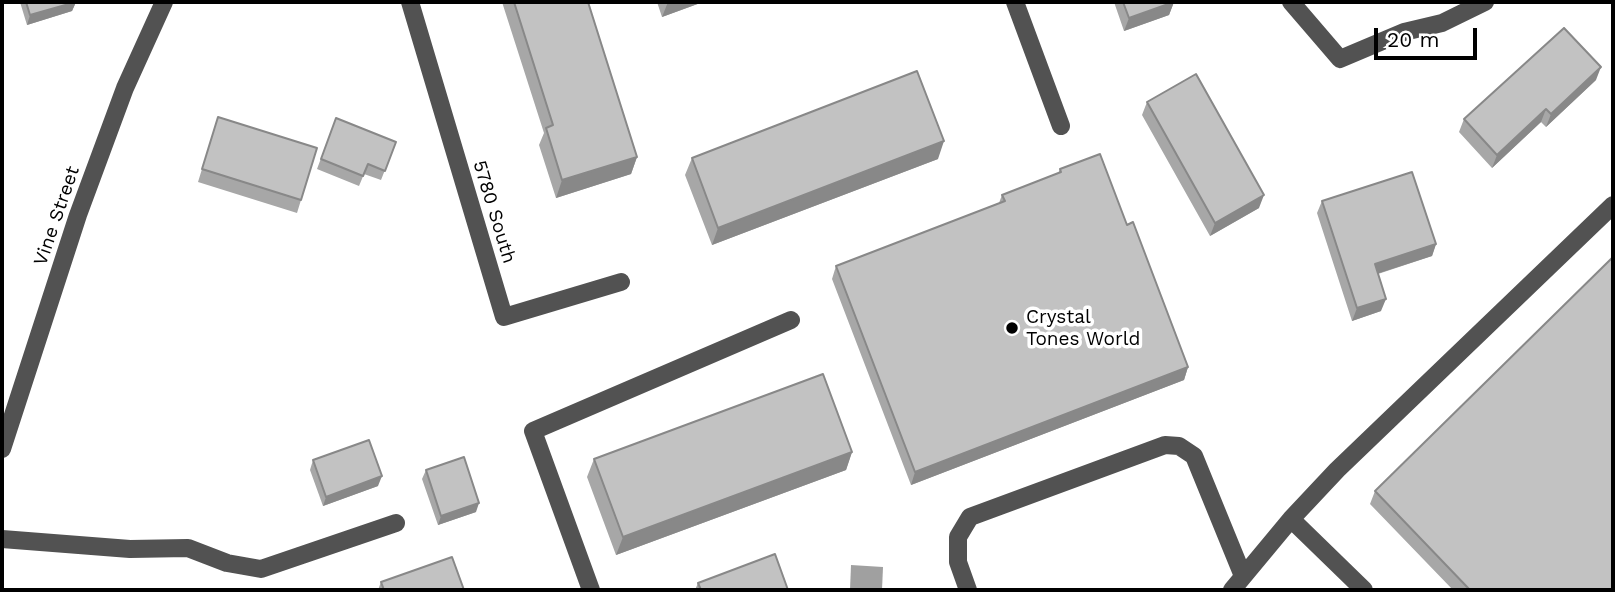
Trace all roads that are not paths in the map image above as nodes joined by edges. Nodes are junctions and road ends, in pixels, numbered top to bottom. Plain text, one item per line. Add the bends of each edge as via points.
1 (163, 2) edge
2 (410, 2) edge
3 (1015, 2) edge
4 (1291, 2) edge
5 (1485, 2) edge
6 (1061, 125) dead end
7 (1613, 205) edge
8 (621, 282) dead end
9 (791, 320) dead end
10 (2, 449) edge
11 (1291, 519) junction
12 (396, 523) dead end
13 (2, 539) edge
14 (1238, 583) edge
15 (591, 590) edge
16 (968, 590) edge
17 (1364, 590) edge

1 - 10 street, Vine Street via 82,202
2 - 8 street, 5780 South via 504,317
3 - 6 street
4 - 5 street via 1340,59 1404,32 1442,23
7 - 11 street
9 - 15 street via 533,431
11 - 14 street
11 - 17 street
12 - 13 street via 261,569 226,563 188,548 130,549
14 - 16 street via 1194,456 1179,446 1164,445 970,517 958,537 958,562

